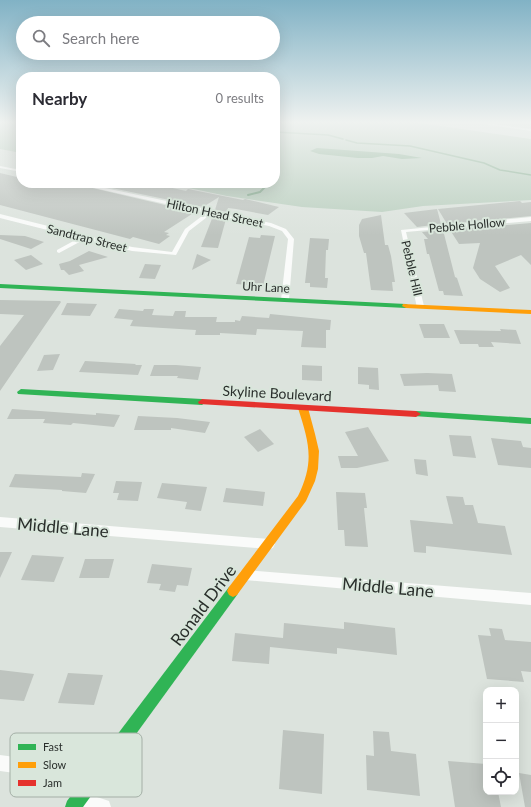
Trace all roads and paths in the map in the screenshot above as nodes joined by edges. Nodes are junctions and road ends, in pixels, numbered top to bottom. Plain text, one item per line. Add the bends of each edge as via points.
1 (0, 167) edge
2 (16, 170) edge
3 (97, 188) edge
4 (210, 212) junction
5 (0, 216) edge
6 (531, 219) edge
7 (403, 231) joint
8 (85, 237) junction
9 (59, 251) dead end
10 (0, 286) edge
11 (285, 300) junction
12 (420, 306) junction
13 (531, 312) edge
14 (21, 392) dead end
15 (303, 408) junction
16 (531, 421) edge
17 (0, 522) edge
18 (269, 544) junction
19 (245, 575) junction
20 (531, 599) edge
21 (128, 733) edge
22 (0, 763) edge
23 (10, 764) edge
24 (76, 803) edge
25 (103, 807) edge

1 - 2 street
3 - 4 street, Hilton Head Street
4 - 8 street, Sandtrap Street via 187,230 174,254 141,251
4 - 11 street, Hilton Head Street via 271,225 289,234 292,239
5 - 8 street, Sandtrap Street
6 - 7 street, Pebble Hollow
7 - 12 street, Pebble Hill
8 - 9 street
10 - 11 street, Uhr Lane
11 - 12 street, Uhr Lane
12 - 13 street, Uhr Lane
14 - 15 street, Skyline Boulevard
15 - 16 street, Skyline Boulevard
15 - 18 street, Ronald Drive via 313,443 315,459 312,476 302,498
17 - 18 street, Middle Lane
18 - 19 street, Ronald Drive
19 - 20 street, Middle Lane
19 - 21 street, Ronald Drive
22 - 23 street
24 - 25 street

